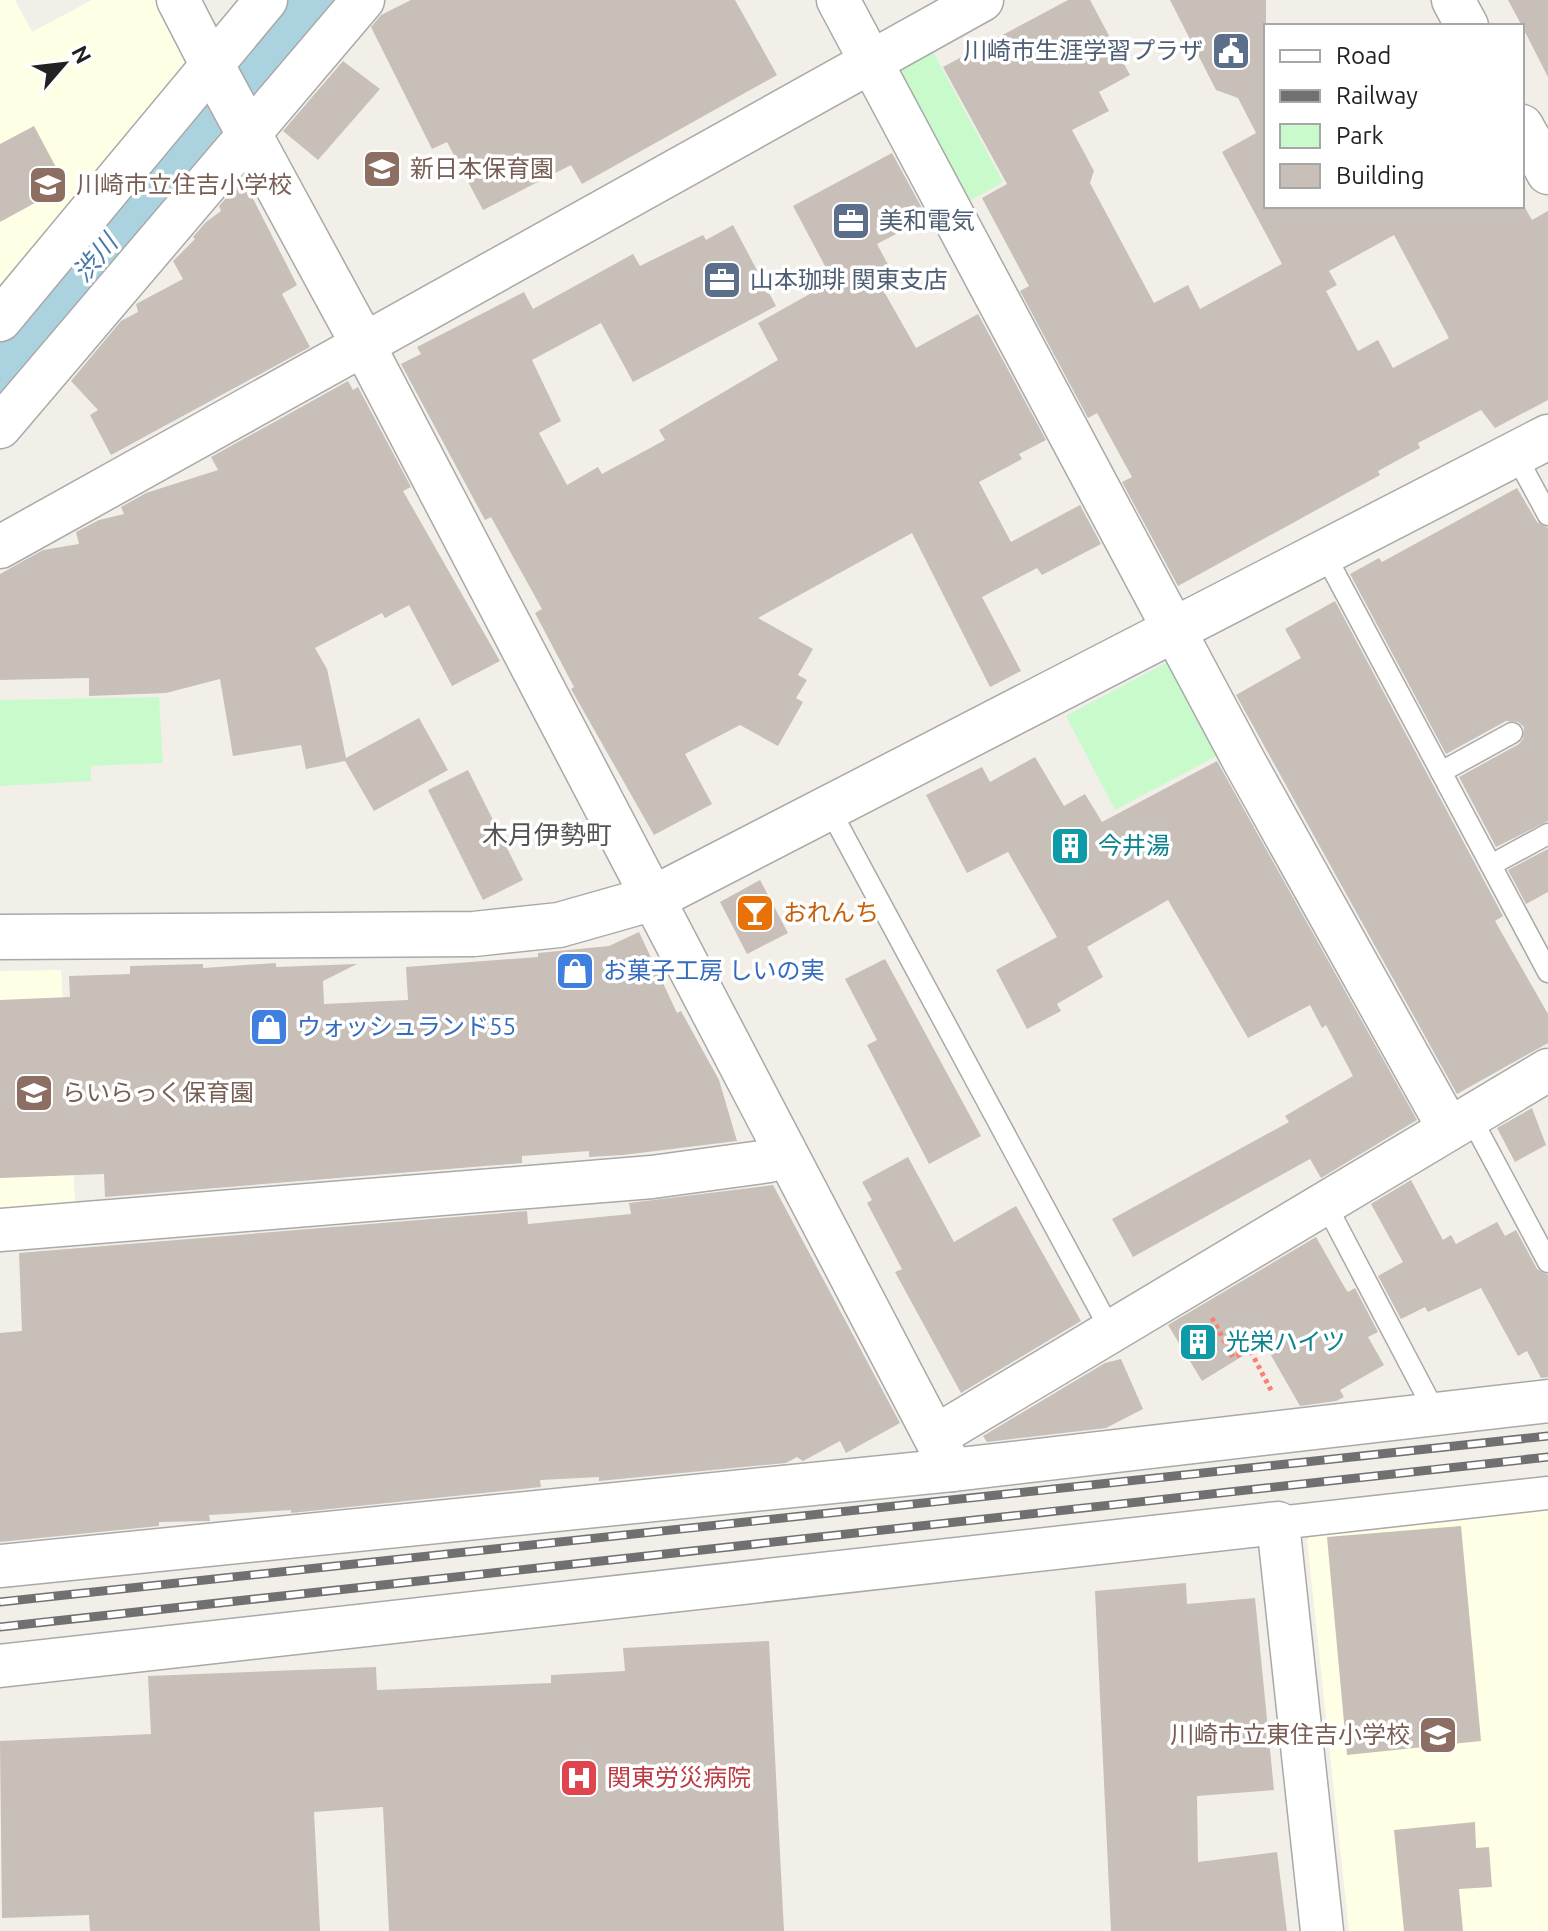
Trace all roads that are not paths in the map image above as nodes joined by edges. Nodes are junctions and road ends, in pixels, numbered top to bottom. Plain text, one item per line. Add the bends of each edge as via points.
1 (178, 0) edge
2 (266, 0) edge
3 (363, 0) edge
4 (838, 0) edge
5 (982, 0) edge
6 (1453, 0) edge
7 (1466, 24) edge
8 (872, 61) junction
9 (211, 64) junction
10 (1524, 130) edge
11 (250, 133) junction
12 (1548, 173) edge
13 (0, 320) edge
14 (362, 342) junction
15 (0, 427) edge
16 (1532, 445) edge
17 (1548, 515) edge
18 (0, 547) edge
19 (1324, 553) junction
20 (1173, 629) junction
21 (1512, 733) dead end
22 (1441, 772) junction
23 (830, 810) junction
24 (1548, 834) edge
25 (1491, 865) junction
26 (654, 898) junction
27 (0, 937) edge
28 (1548, 972) edge
29 (1548, 1070) edge
30 (1460, 1123) junction
31 (784, 1153) junction
32 (1325, 1203) junction
33 (0, 1230) edge
34 (1548, 1262) edge
35 (1111, 1331) junction
36 (1548, 1401) edge
37 (1436, 1414) junction
38 (944, 1453) junction
39 (1548, 1493) edge
40 (1278, 1523) junction
41 (0, 1566) edge
42 (0, 1666) edge
43 (1322, 1931) edge

1 - 9 street
2 - 9 street
3 - 11 street
4 - 8 street
5 - 8 street
6 - 7 street
8 - 14 street
8 - 20 street
9 - 11 street
9 - 13 street
10 - 12 street
11 - 14 street
11 - 15 street
14 - 18 street
14 - 26 street
16 - 17 lane
16 - 19 street
19 - 20 street
19 - 22 lane
20 - 23 street
20 - 30 street
21 - 22 lane
22 - 25 lane
23 - 26 street
23 - 35 lane
24 - 25 lane
25 - 28 lane
26 - 27 street via 559,925 474,934
26 - 31 street
29 - 30 street
30 - 32 street
30 - 34 lane
31 - 33 street via 769,1161 652,1177
31 - 38 street
32 - 35 street
32 - 37 lane
35 - 38 street
36 - 37 street
37 - 38 street via 1292,1430
38 - 41 street
39 - 40 street
40 - 42 street
40 - 43 street

